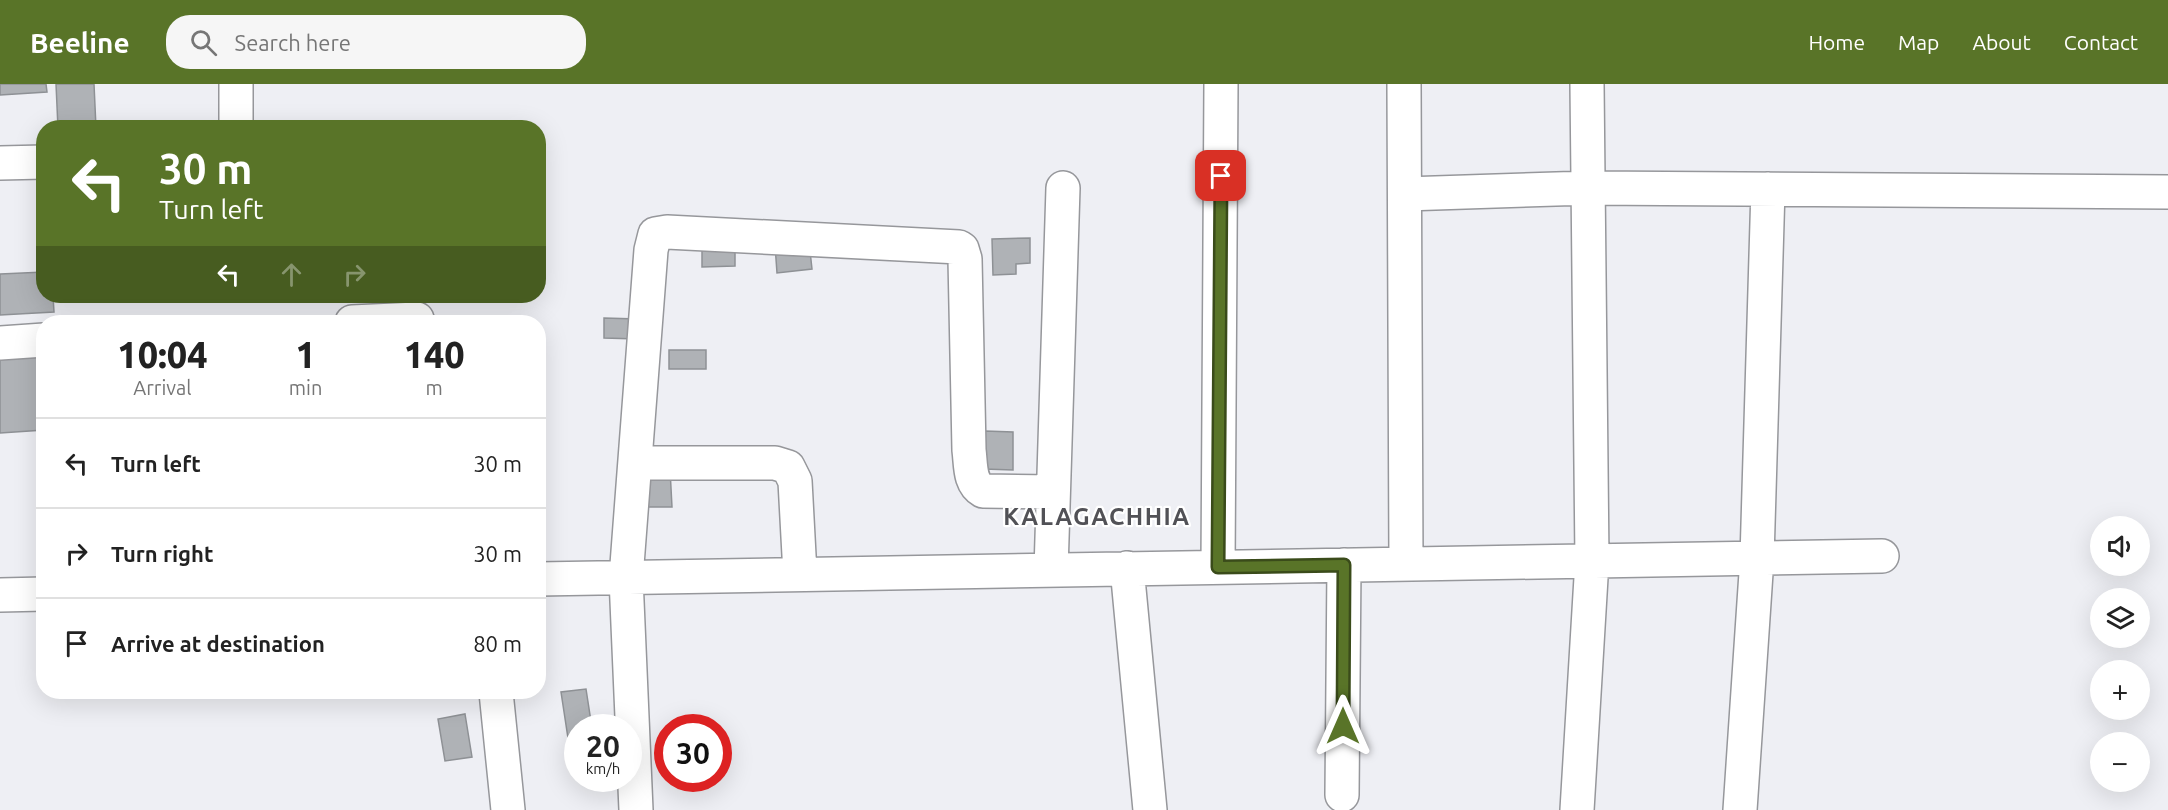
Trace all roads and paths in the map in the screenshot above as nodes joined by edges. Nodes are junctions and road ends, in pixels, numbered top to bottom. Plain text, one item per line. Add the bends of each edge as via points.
1 (236, 84) edge
2 (1221, 84) edge
3 (1404, 84) edge
4 (1587, 84) edge
5 (236, 120) edge
6 (36, 162) edge
7 (0, 163) edge
8 (1063, 188) dead end
9 (1588, 188) junction
10 (1768, 189) junction
11 (2168, 192) edge
12 (1404, 194) junction
13 (36, 341) edge
14 (0, 343) edge
15 (635, 463) junction
16 (1053, 492) junction
17 (1882, 556) dead end
18 (1757, 558) junction
19 (1592, 561) junction
20 (1406, 564) junction
21 (1344, 565) junction
22 (1218, 567) junction
23 (1127, 568) junction
24 (1051, 570) junction
25 (800, 574) junction
26 (626, 578) junction
27 (546, 579) edge
28 (36, 594) edge
29 (0, 595) edge
30 (497, 699) edge
31 (1342, 795) dead end
32 (508, 810) edge
33 (636, 810) edge
34 (1150, 810) edge
35 (1577, 810) edge
36 (1740, 810) edge

1 - 5 street
2 - 22 street
3 - 12 street
4 - 9 street
6 - 7 street
8 - 16 street
9 - 10 street
9 - 12 street
9 - 19 street
10 - 11 street
10 - 18 street
12 - 20 street
13 - 14 street
15 - 16 street via 655,234 959,247 965,259 969,450 975,487 983,491
15 - 25 street via 775,463 788,467 795,481
15 - 26 street
16 - 24 street
17 - 18 street
18 - 19 street
18 - 36 street
19 - 20 street
19 - 35 street
20 - 21 street
21 - 22 street
21 - 31 street
22 - 23 street
23 - 24 street
23 - 34 street
24 - 25 street
25 - 26 street
26 - 27 street
26 - 33 street
28 - 29 street
30 - 32 street

